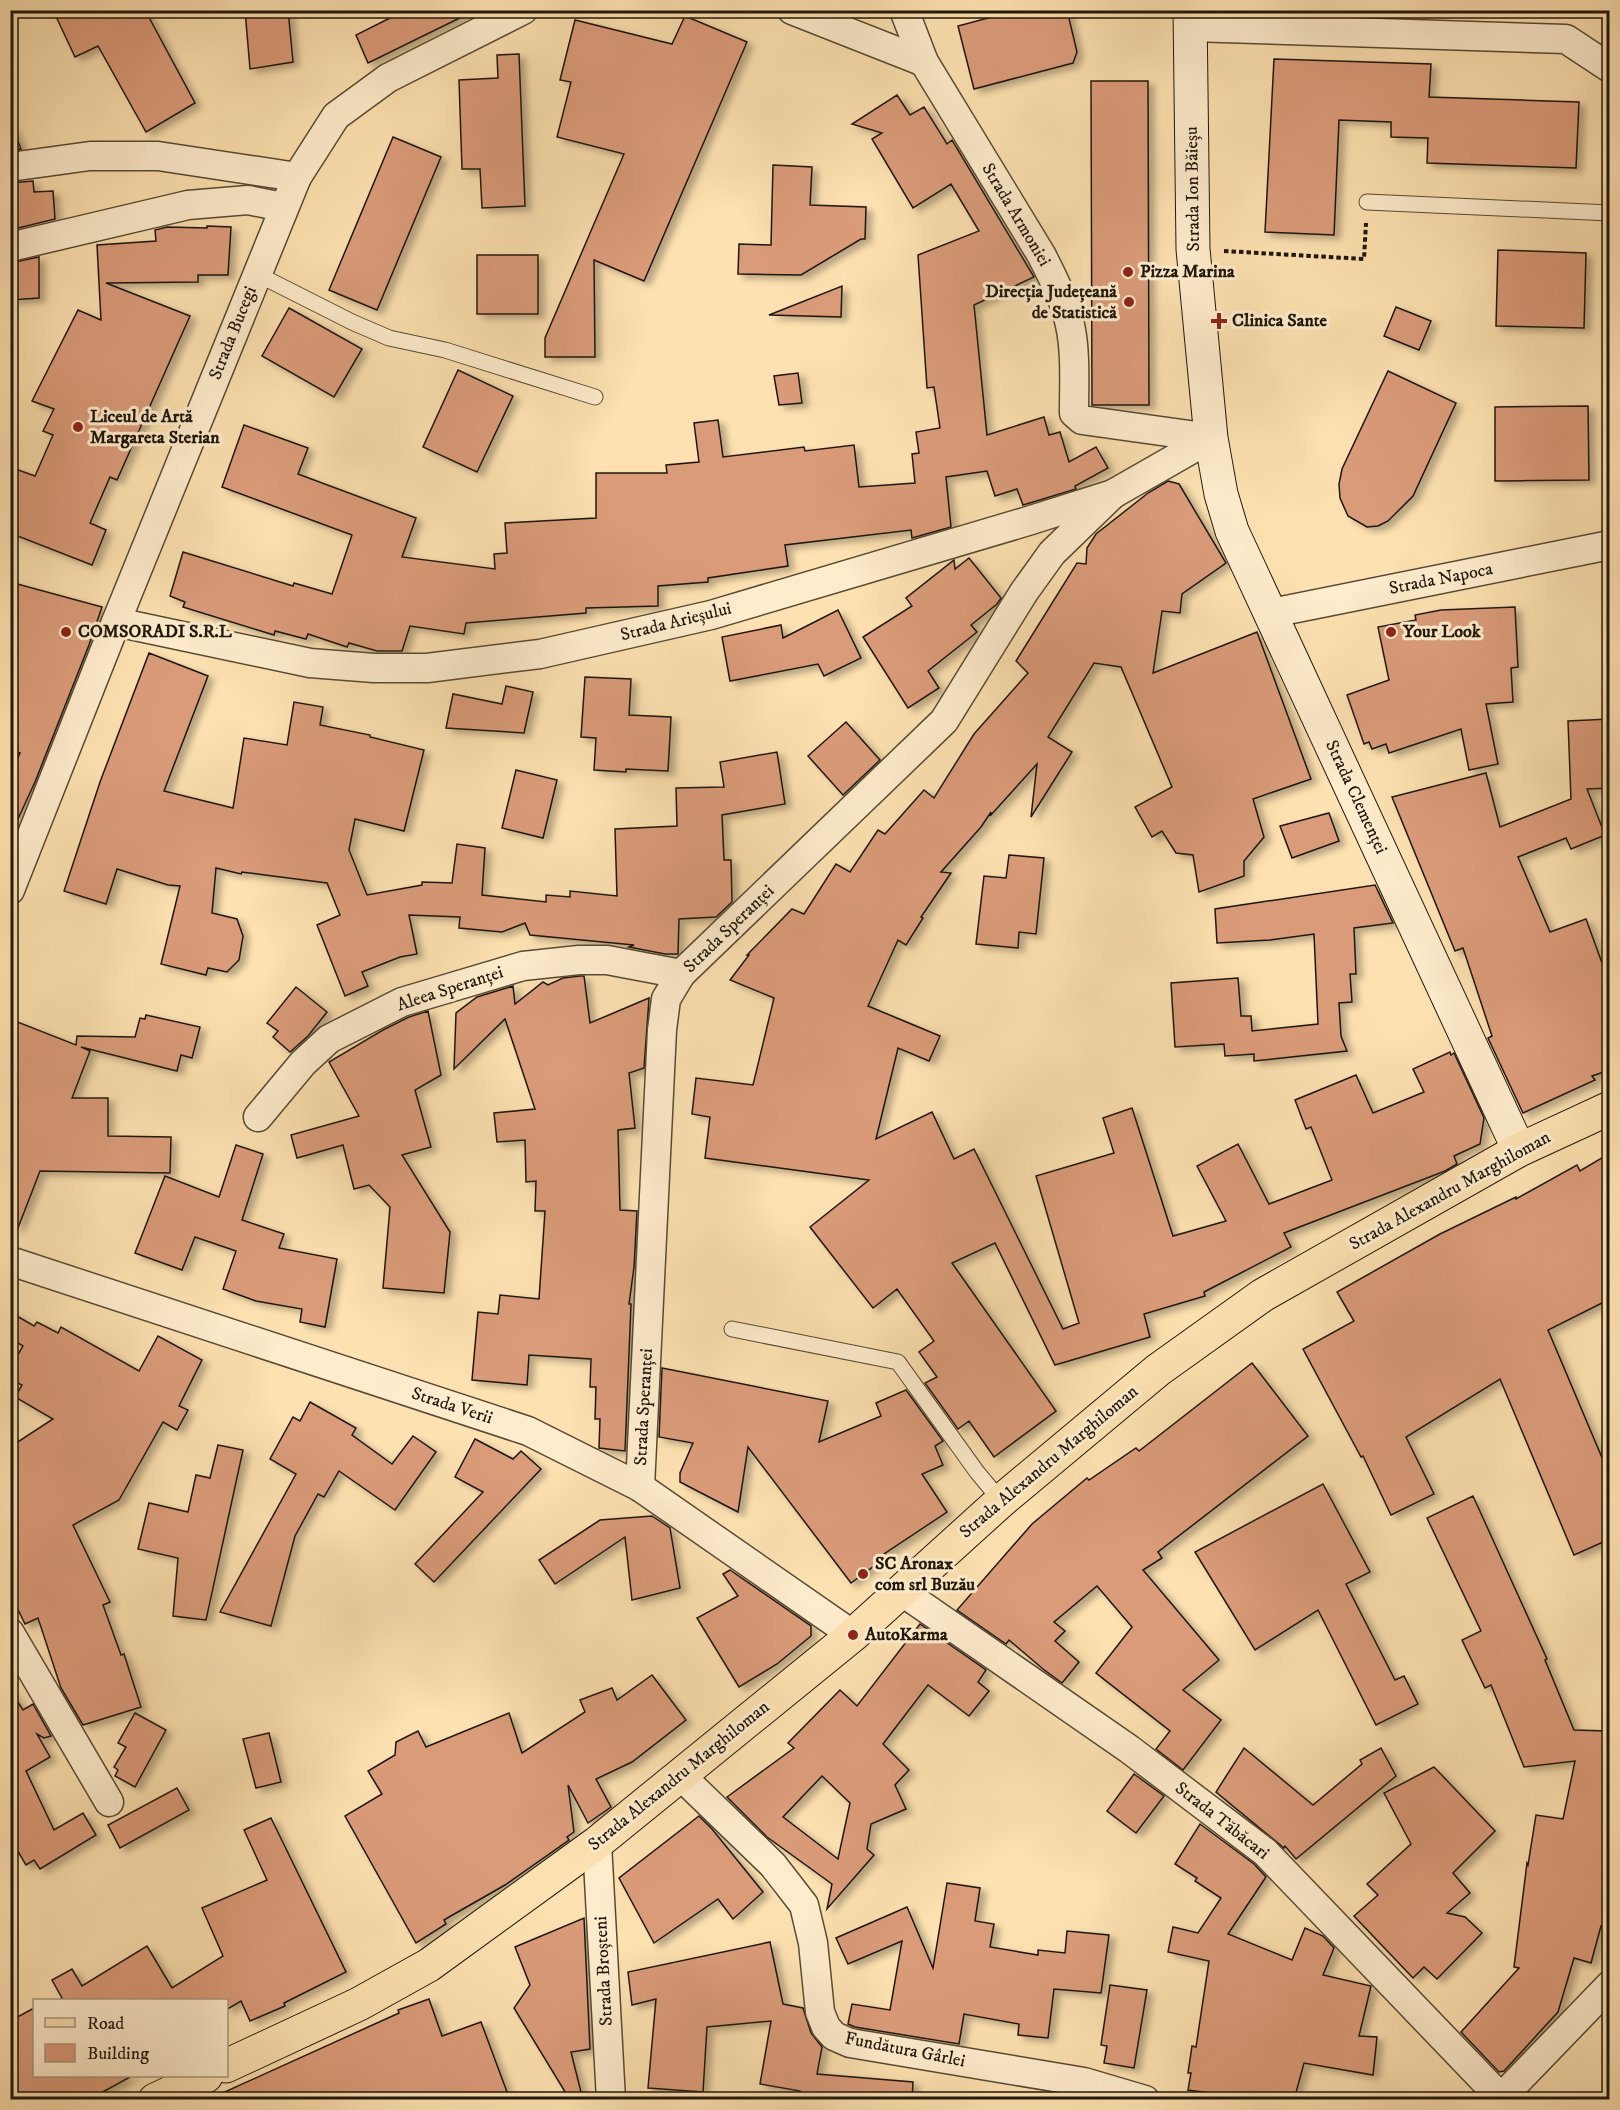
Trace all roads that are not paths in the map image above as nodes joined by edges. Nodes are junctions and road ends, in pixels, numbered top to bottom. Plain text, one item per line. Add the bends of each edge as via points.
1 (523, 10) edge
2 (792, 10) edge
3 (904, 10) edge
4 (1190, 19) edge
5 (1352, 21) edge
6 (924, 62) junction
7 (1610, 68) edge
8 (10, 167) edge
9 (297, 177) junction
10 (1367, 202) road end
11 (283, 207) junction
12 (1610, 213) edge
13 (10, 247) edge
14 (257, 274) junction
15 (595, 398) dead end
16 (1211, 438) junction
17 (1113, 494) junction
18 (1610, 545) edge
19 (1272, 613) junction
20 (116, 622) junction
21 (10, 890) edge
22 (681, 974) junction
23 (1610, 1108) edge
24 (258, 1117) dead end
25 (1518, 1150) junction
26 (10, 1261) edge
27 (732, 1329) dead end
28 (640, 1488) junction
29 (1001, 1502) junction
30 (901, 1591) junction
31 (10, 1633) edge
32 (853, 1635) junction
33 (680, 1774) junction
34 (109, 1802) dead end
35 (597, 1843) junction
36 (1610, 1985) edge
37 (228, 2065) edge
38 (204, 2077) edge
39 (1502, 2099) edge
40 (155, 2100) edge
41 (611, 2100) edge
42 (1145, 2100) edge

1 - 9 street, Strada Bucegi via 388,78 344,110 336,116
2 - 6 street
3 - 6 street, Strada Armoniei
4 - 5 street
4 - 16 street, Strada Ion Băieșu via 1193,249
5 - 7 street via 1566,39
6 - 16 street, Strada Armoniei via 1056,284 1071,325 1074,413 1082,420
8 - 9 street via 90,156 158,156
9 - 11 street, Strada Bucegi
10 - 12 lane
11 - 13 street via 248,200 188,205
11 - 14 street, Strada Bucegi
14 - 15 lane via 389,338 445,350
14 - 20 street, Strada Bucegi
16 - 17 street, Strada Arieșului
16 - 19 street, Strada Clemenței via 1221,494 1233,531
17 - 20 street, Strada Arieșului via 711,615 540,654 427,668 374,668 310,663
17 - 22 street, Strada Speranței via 1052,553 944,721
18 - 19 street, Strada Napoca
19 - 25 street, Strada Clemenței
20 - 21 street, Strada Bucegi
22 - 24 street, Aleea Speranței via 607,960 579,960 523,966 402,1002 329,1039 303,1063
22 - 28 street, Strada Speranței via 666,999 662,1030
23 - 25 main road, Strada Alexandru Marghiloman
25 - 29 main road, Strada Alexandru Marghiloman via 1263,1294 1158,1370
26 - 28 street, Strada Verii via 528,1431
27 - 29 lane via 898,1362
28 - 32 street, Strada Verii
29 - 30 main road, Strada Alexandru Marghiloman
30 - 32 main road, Strada Alexandru Marghiloman
30 - 39 street, Strada Tăbăcari via 1128,1749 1265,1852
31 - 34 street
32 - 33 main road, Strada Alexandru Marghiloman
33 - 35 main road, Strada Alexandru Marghiloman
33 - 42 street, Fundătura Gârlei via 773,1865 804,1905 813,1943 820,2012 834,2036 850,2043 1084,2082
35 - 37 main road, Strada Alexandru Marghiloman via 429,1965 359,2004
35 - 41 street, Strada Broșteni
36 - 39 street
38 - 40 main road

